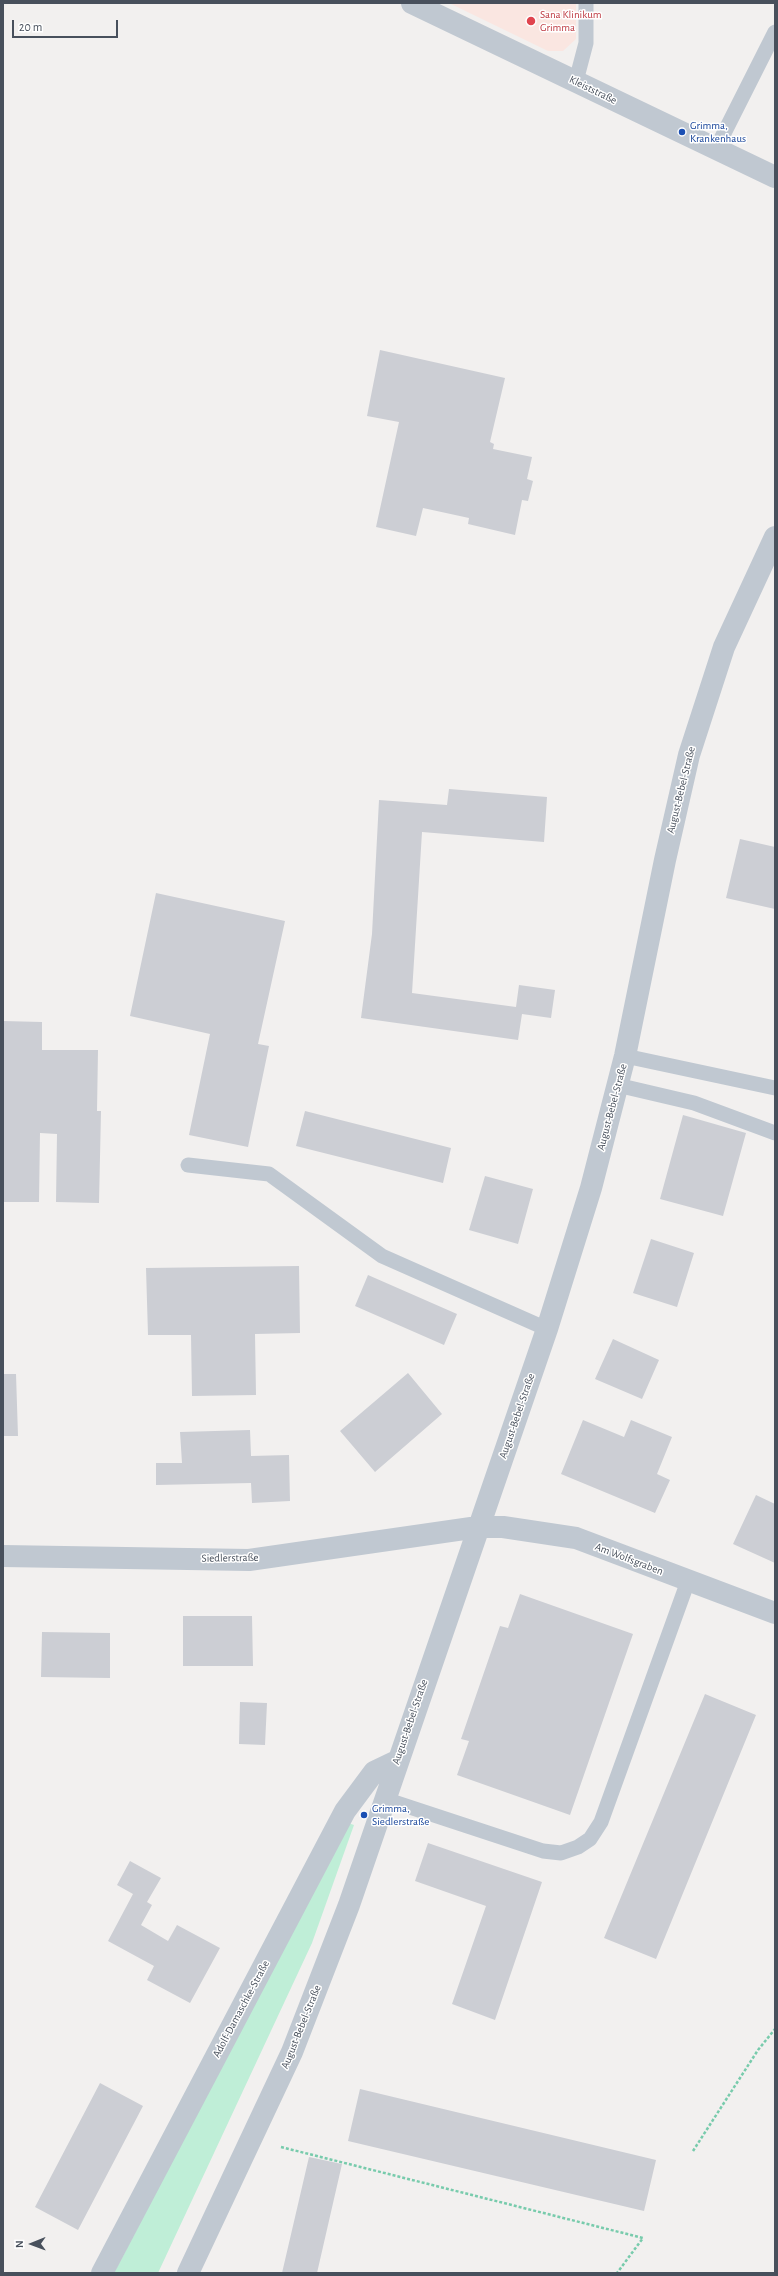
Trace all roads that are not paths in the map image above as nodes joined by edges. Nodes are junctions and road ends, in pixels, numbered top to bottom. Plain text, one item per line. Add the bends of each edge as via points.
1 (412, 3) edge
2 (586, 3) edge
3 (775, 32) edge
4 (576, 82) junction
5 (716, 149) junction
6 (775, 177) edge
7 (775, 537) edge
8 (625, 1056) junction
9 (617, 1085) junction
10 (775, 1088) edge
11 (775, 1133) edge
12 (188, 1165) dead end
13 (547, 1329) junction
14 (478, 1527) junction
15 (3, 1556) edge
16 (688, 1581) junction
17 (775, 1613) edge
18 (397, 1761) junction
19 (384, 1799) junction
20 (102, 2273) edge
21 (188, 2273) edge

1 - 4 street, Kleiststraße
2 - 4 lane via 586,42
3 - 5 lane
4 - 5 street, Kleiststraße
5 - 6 street, Kleiststraße
7 - 8 street, August-Bebel-Straße via 724,647 689,755
8 - 9 street, August-Bebel-Straße
8 - 10 lane
9 - 11 lane via 694,1104
9 - 13 street, August-Bebel-Straße via 591,1188
12 - 13 lane via 269,1174 382,1256
13 - 14 street, August-Bebel-Straße
14 - 15 street, Siedlerstraße via 248,1560
14 - 16 street, Am Wolfsgraben via 517,1529 576,1538
14 - 18 street, August-Bebel-Straße
16 - 17 street, Am Wolfsgraben
16 - 19 lane via 601,1822 590,1839 578,1848 561,1853 542,1851
18 - 19 street, August-Bebel-Straße
18 - 20 street, Adolf-Damaschke-Straße via 374,1772 345,1811
19 - 21 street, August-Bebel-Straße via 349,1905 295,2045

